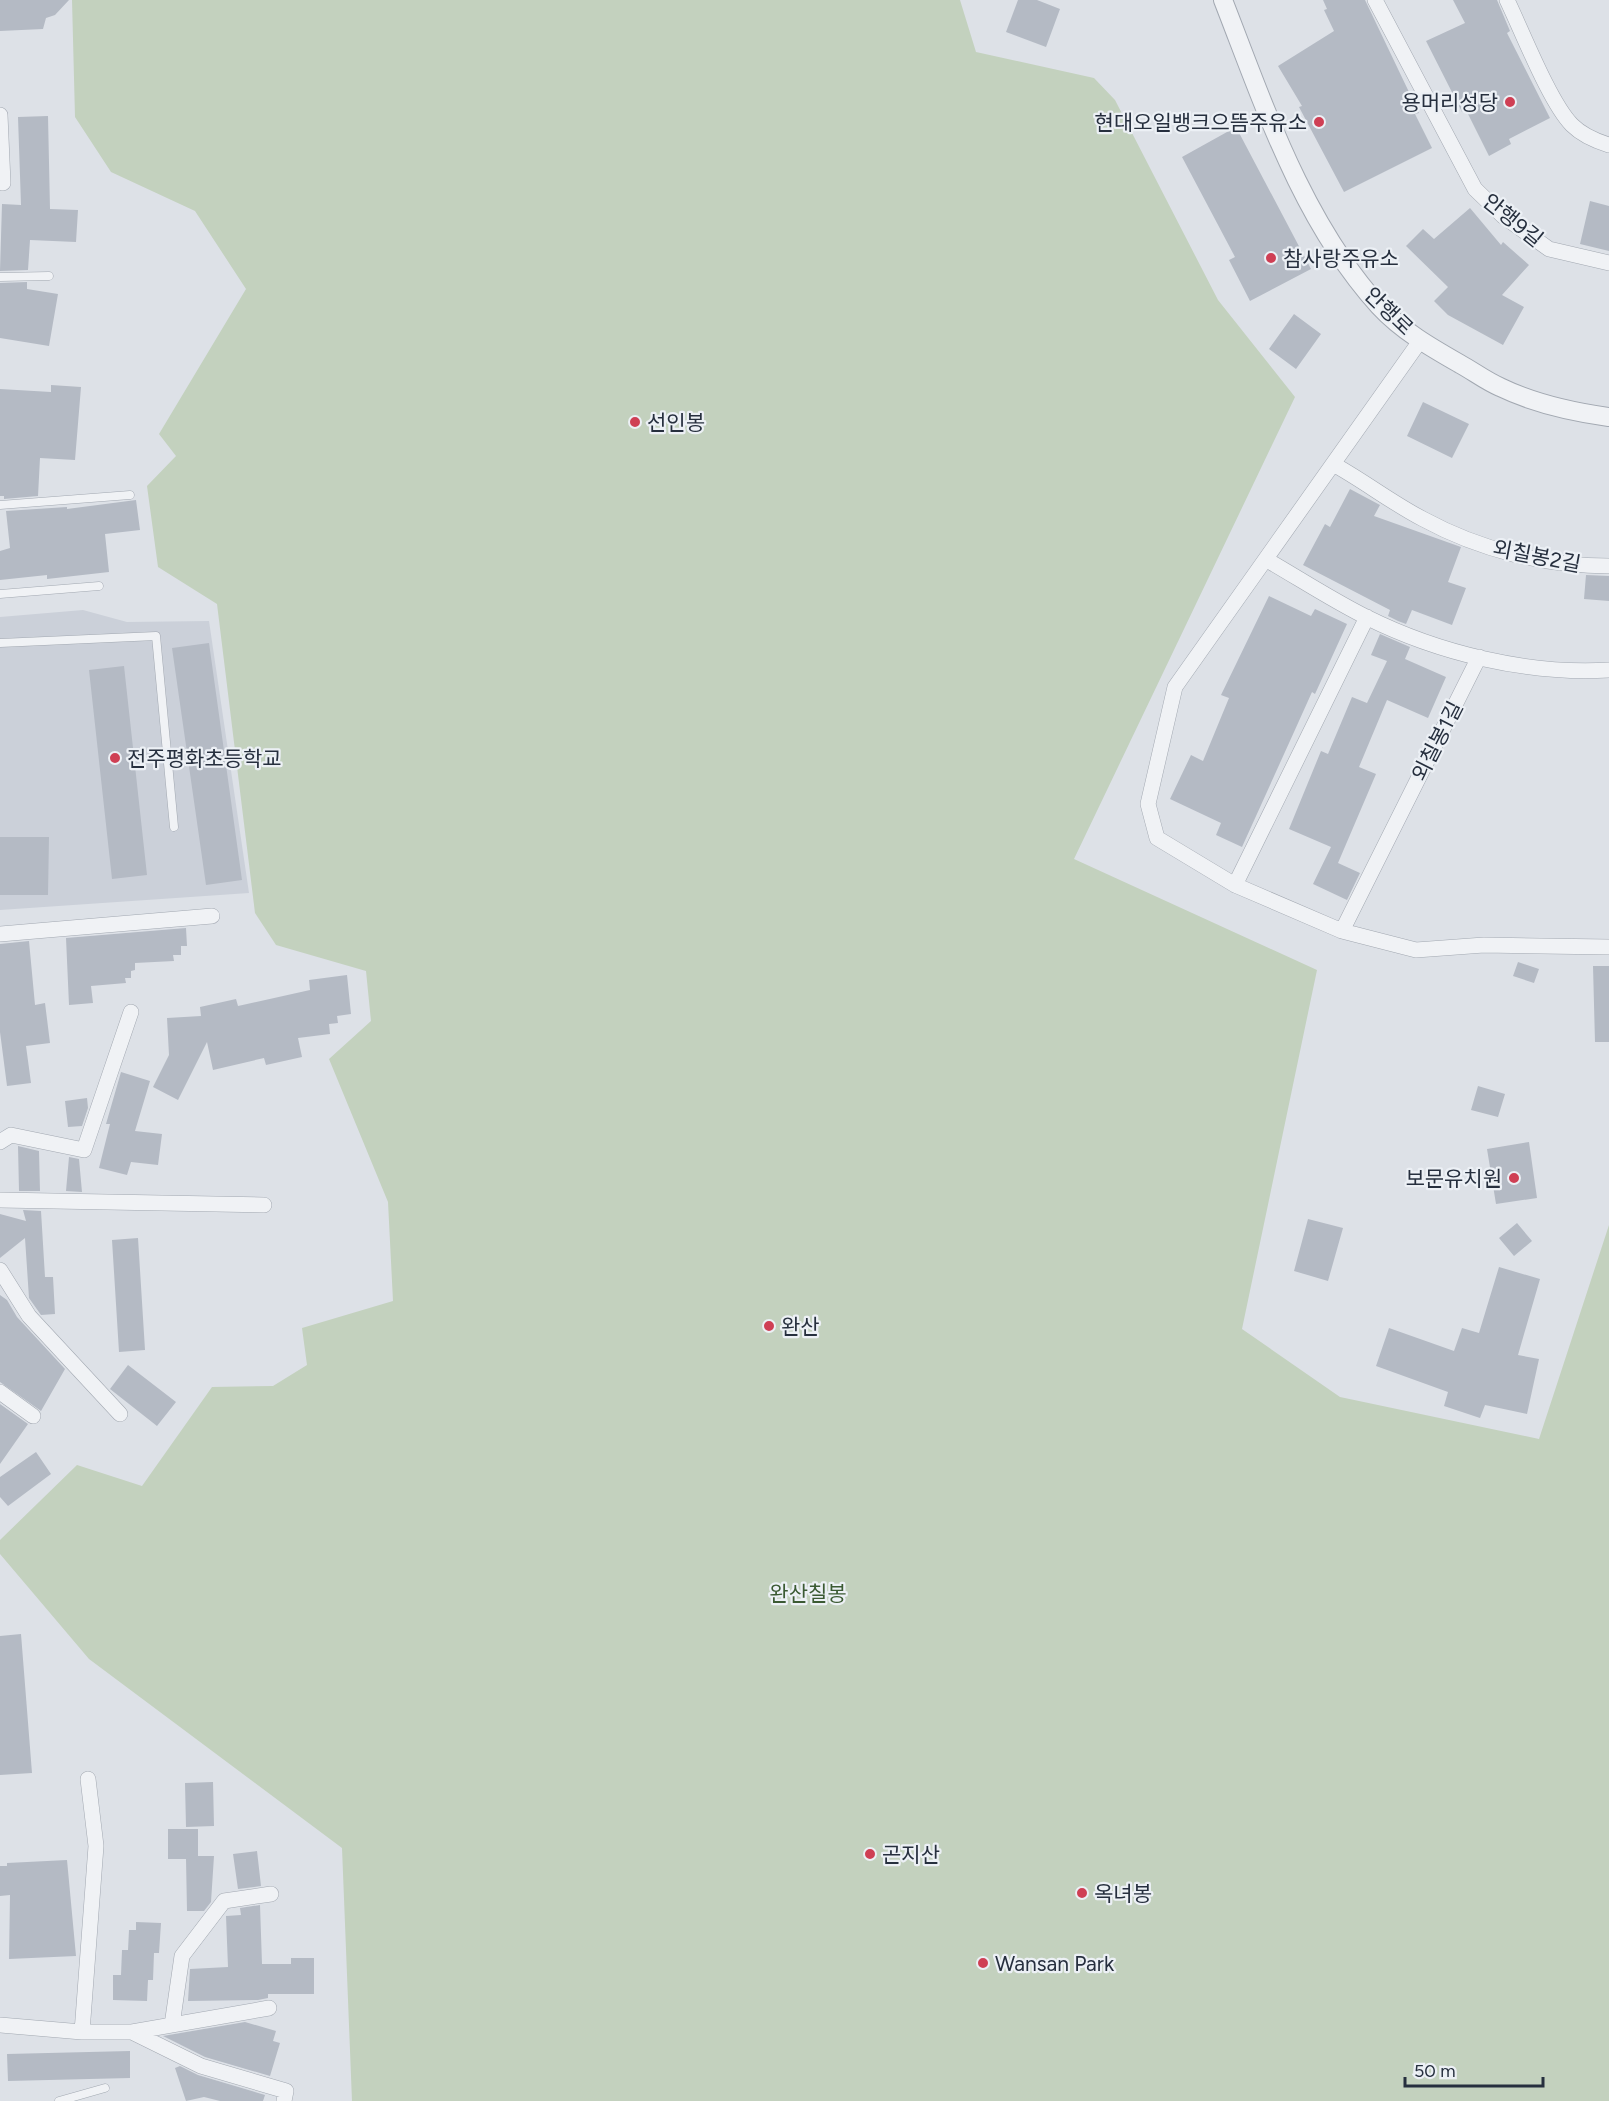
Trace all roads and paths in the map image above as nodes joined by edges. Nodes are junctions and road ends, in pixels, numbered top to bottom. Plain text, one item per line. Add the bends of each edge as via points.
1 (1223, 0) edge
2 (1375, 0) edge
3 (1507, 0) edge
4 (0, 115) edge
5 (1609, 145) edge
6 (3, 183) dead end
7 (1609, 263) edge
8 (49, 276) dead end
9 (0, 277) edge
10 (1420, 341) junction
11 (1609, 417) edge
12 (1333, 464) junction
13 (130, 495) dead end
14 (0, 505) edge
15 (1267, 560) junction
16 (1609, 566) edge
17 (99, 586) dead end
18 (0, 594) edge
19 (1367, 617) junction
20 (0, 643) edge
21 (1479, 657) junction
22 (1609, 670) edge
23 (174, 827) dead end
24 (1235, 885) junction
25 (212, 916) dead end
26 (1342, 931) junction
27 (0, 934) edge
28 (1609, 947) edge
29 (131, 1012) dead end
30 (0, 1142) edge
31 (0, 1200) edge
32 (264, 1205) dead end
33 (0, 1270) edge
34 (0, 1392) edge
35 (120, 1414) dead end
36 (33, 1416) dead end
37 (88, 1779) dead end
38 (272, 1894) dead end
39 (269, 2008) dead end
40 (0, 2025) edge
41 (172, 2025) junction
42 (82, 2032) junction
43 (132, 2032) junction
44 (105, 2088) dead end
45 (59, 2101) edge
46 (284, 2101) edge

1 - 10 street, 안행로 via 1266,110 1322,228 1380,308
2 - 7 street, 안행9길 via 1475,189 1503,216 1550,249
3 - 5 street via 1560,109 1572,126
4 - 6 street
8 - 9 lane
10 - 11 street, 안행로 via 1500,387 1575,412
10 - 12 street
12 - 15 street
12 - 16 street, 외칠봉2길 via 1424,520 1466,539 1521,557
13 - 14 lane
15 - 19 street
15 - 24 street via 1175,687 1148,804 1157,838
17 - 18 lane
19 - 21 street via 1422,640
19 - 24 street
20 - 23 lane via 156,636
21 - 22 street via 1538,667
21 - 26 street, 외칠봉1길
24 - 26 street
25 - 27 street
26 - 28 street via 1416,950 1484,945
29 - 30 street via 84,1150 11,1135
31 - 32 street
33 - 35 street via 29,1316
34 - 36 street
37 - 42 street via 96,1846
38 - 41 street via 224,1901 188,1947 182,1956
39 - 41 street
40 - 42 street
41 - 43 street
42 - 43 street
43 - 46 street via 201,2066 286,2091
44 - 45 lane

